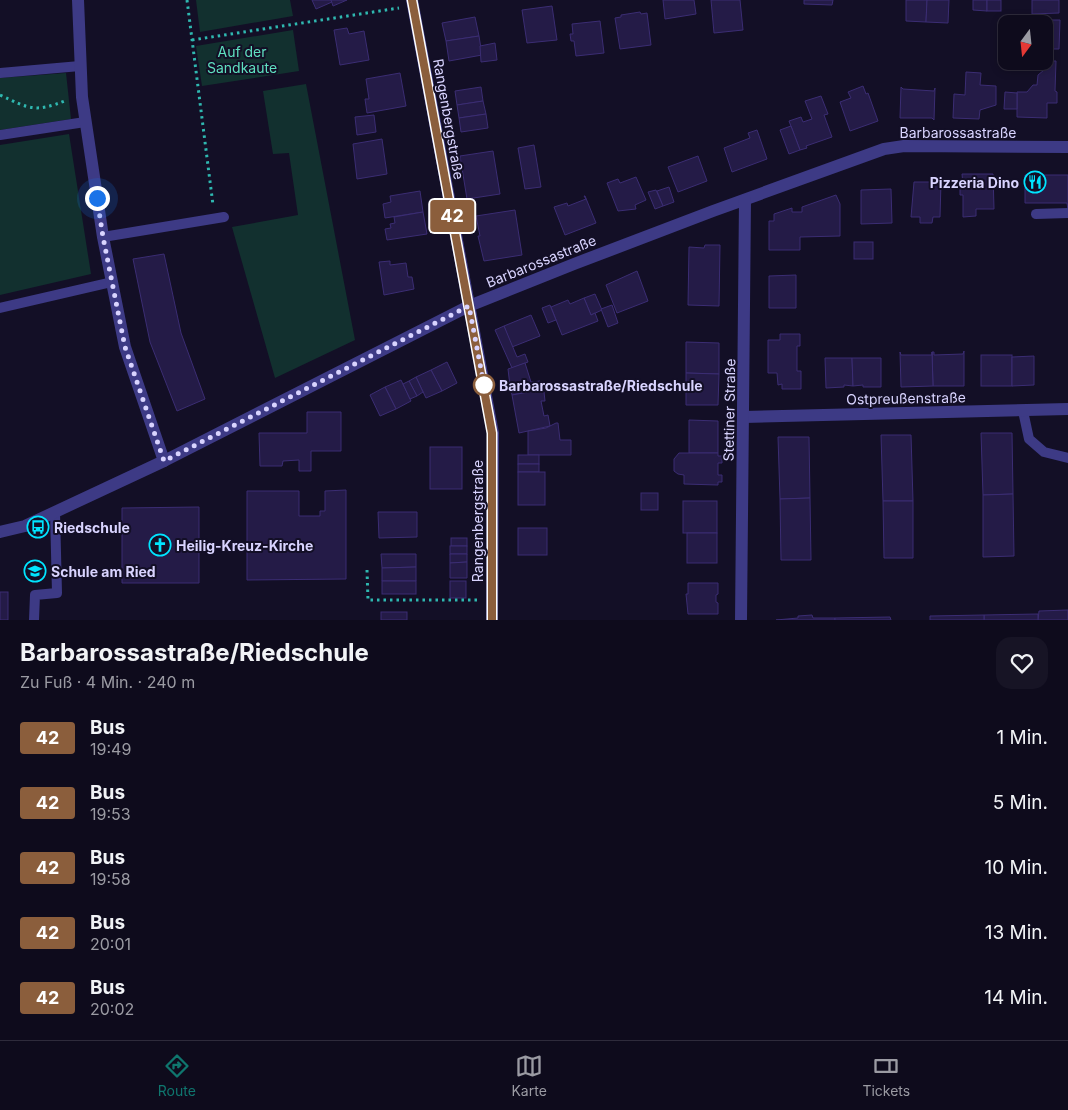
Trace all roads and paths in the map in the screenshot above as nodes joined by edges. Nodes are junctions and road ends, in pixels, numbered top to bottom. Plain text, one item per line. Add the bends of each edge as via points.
1 (78, 0) edge
2 (187, 0) edge
3 (413, 0) edge
4 (192, 40) junction
5 (80, 66) junction
6 (0, 73) edge
7 (81, 90) junction
8 (0, 94) edge
9 (85, 122) junction
10 (0, 135) edge
11 (1068, 147) edge
12 (745, 200) junction
13 (1036, 214) dead end
14 (1068, 214) edge
15 (219, 218) joint
16 (103, 237) junction
17 (112, 282) junction
18 (469, 306) junction
19 (0, 308) edge
20 (1068, 410) edge
21 (1023, 411) junction
22 (744, 418) junction
23 (1068, 458) edge
24 (164, 461) junction
25 (55, 512) junction
26 (0, 532) edge
27 (367, 570) dead end
28 (492, 600) junction
29 (34, 620) edge
30 (492, 620) edge
31 (741, 620) edge

1 - 5 street
2 - 4 path
3 - 4 path via 400,8
3 - 18 street, Rangenbergstraße
4 - 15 path
5 - 6 lane
5 - 7 street
7 - 8 path via 56,104 34,109 20,106
7 - 9 street
9 - 10 lane
9 - 16 street
11 - 12 street, Barbarossastraße via 893,147
12 - 18 street, Barbarossastraße
12 - 22 street, Stettiner Straße
13 - 14 lane
15 - 16 lane
16 - 17 street
17 - 19 lane
17 - 24 street via 125,347
18 - 24 street, Barbarossastraße
18 - 28 street, Rangenbergstraße via 492,433
20 - 21 street, Ostpreußenstraße
21 - 22 street, Ostpreußenstraße
21 - 23 lane via 1029,439 1044,452
22 - 31 street, Stettiner Straße
24 - 25 street, Barbarossastraße
25 - 26 street, Barbarossastraße via 25,526
25 - 29 lane via 57,593 35,594
27 - 28 path, Rangenbergstraße via 368,600
28 - 30 street, Rangenbergstraße

